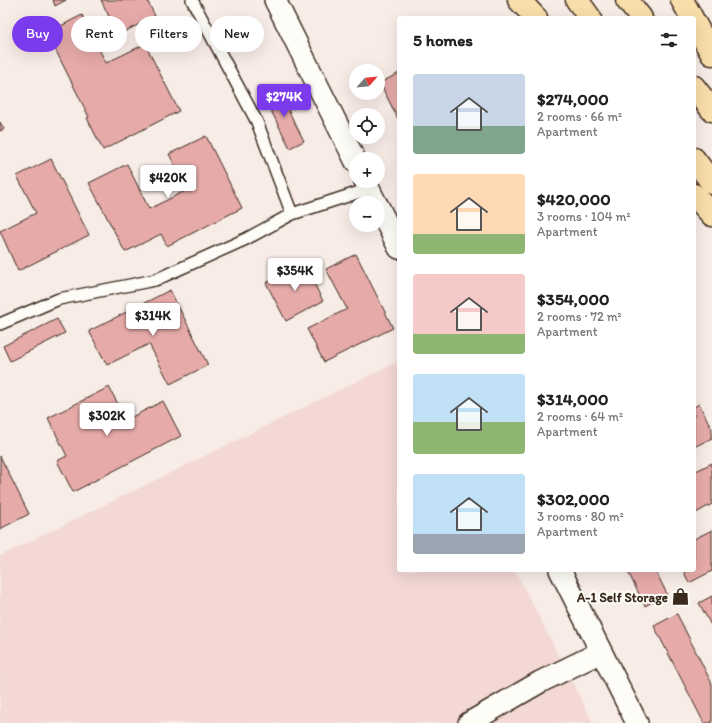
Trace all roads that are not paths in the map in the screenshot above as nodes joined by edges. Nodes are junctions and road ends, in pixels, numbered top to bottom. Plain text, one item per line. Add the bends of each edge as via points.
1 (192, 0) edge
2 (275, 0) edge
3 (520, 0) edge
4 (577, 0) edge
5 (627, 0) edge
6 (682, 0) edge
7 (534, 16) edge
8 (589, 16) edge
9 (639, 16) edge
10 (691, 16) edge
11 (696, 26) edge
12 (712, 54) edge
13 (696, 90) edge
14 (712, 110) edge
15 (351, 152) edge
16 (696, 162) edge
17 (712, 183) edge
18 (372, 195) edge
19 (696, 197) edge
20 (292, 214) junction
21 (712, 215) edge
22 (397, 244) edge
23 (0, 324) edge
24 (561, 572) edge
25 (602, 652) junction
26 (469, 723) edge
27 (637, 723) edge

1 - 20 lane via 257,122
2 - 15 street
3 - 7 highway
4 - 8 highway
5 - 9 highway
6 - 10 highway
11 - 12 highway
13 - 14 highway
16 - 17 highway
18 - 20 lane
18 - 22 street
19 - 21 highway
20 - 23 lane via 246,239 155,280 59,300
24 - 25 street
25 - 26 street via 540,682
25 - 27 street

